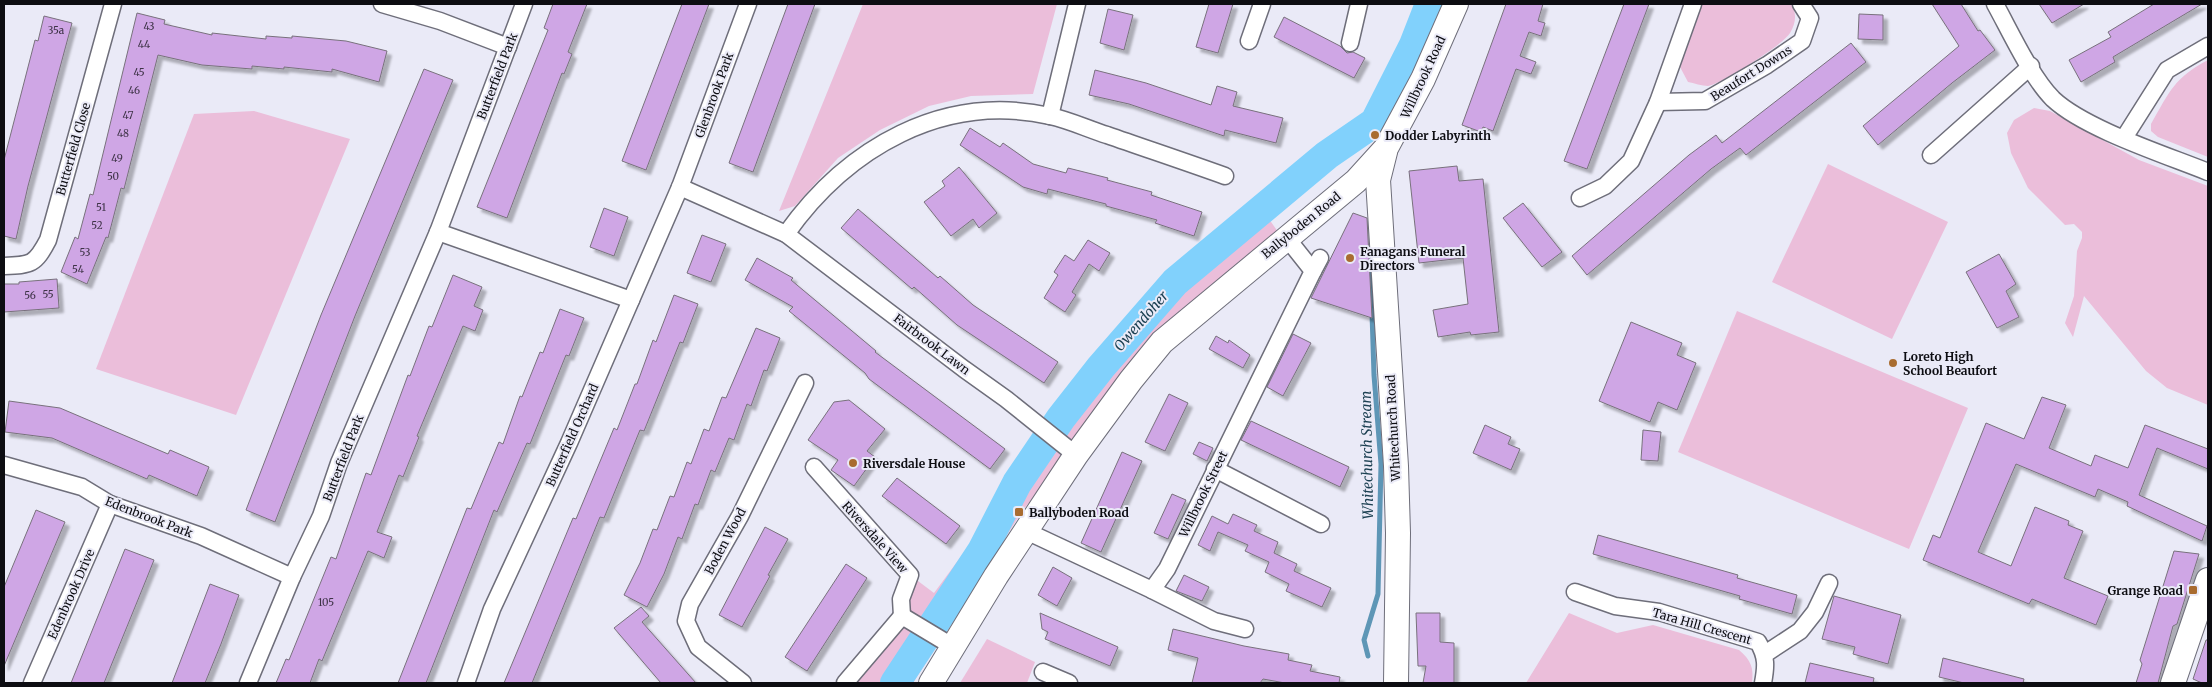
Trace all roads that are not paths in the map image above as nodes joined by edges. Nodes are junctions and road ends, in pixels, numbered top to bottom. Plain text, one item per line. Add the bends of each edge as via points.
1 (113, 4) edge
2 (382, 4) edge
3 (524, 4) edge
4 (748, 4) edge
5 (1077, 4) edge
6 (1262, 4) edge
7 (1359, 4) edge
8 (1456, 4) edge
9 (1693, 4) edge
10 (1801, 4) edge
11 (1995, 4) edge
12 (1249, 41) dead end
13 (1350, 44) dead end
14 (2208, 46) edge
15 (508, 47) junction
16 (2031, 66) junction
17 (1658, 102) junction
18 (1050, 116) junction
19 (2124, 138) junction
20 (1386, 148) junction
21 (1931, 155) dead end
22 (2208, 172) edge
23 (1226, 176) dead end
24 (1361, 176) junction
25 (680, 187) junction
26 (1580, 198) dead end
27 (1379, 214) junction
28 (438, 232) junction
29 (786, 234) junction
30 (1286, 237) junction
31 (4, 266) edge
32 (631, 300) junction
33 (805, 383) dead end
34 (1076, 455) junction
35 (4, 465) edge
36 (814, 467) dead end
37 (1215, 469) junction
38 (110, 504) junction
39 (1321, 524) dead end
40 (1026, 531) junction
41 (292, 577) junction
42 (2208, 580) edge
43 (1829, 583) dead end
44 (1152, 590) junction
45 (1575, 592) dead end
46 (902, 616) junction
47 (1245, 629) dead end
48 (943, 641) junction
49 (1765, 654) junction
50 (1043, 672) dead end
51 (32, 683) edge
52 (248, 683) edge
53 (466, 683) edge
54 (743, 683) edge
55 (845, 683) edge
56 (930, 683) edge
57 (1069, 683) edge
58 (1396, 683) edge
59 (1763, 683) edge
60 (2173, 683) edge

1 - 31 street, Butterfield Close via 48,240 39,258 24,265
2 - 15 street via 440,21
3 - 15 street, Butterfield Park
4 - 25 street, Glenbrook Park
5 - 18 street
6 - 12 street
7 - 13 street
8 - 20 main road, Willbrook Road via 1424,79
9 - 17 street
10 - 17 street, Beaufort Downs via 1810,18 1802,41 1795,46 1705,101
11 - 16 street
14 - 19 street via 2167,70
15 - 28 street, Butterfield Park
16 - 19 street via 2053,98 2082,119
16 - 21 street
17 - 26 street via 1631,161 1605,186
18 - 23 street
18 - 29 street via 981,111 940,117 886,140 842,171
19 - 22 street
20 - 24 main road, Willbrook Road
20 - 27 main road, Whitechurch Road via 1378,180
24 - 27 main road
24 - 30 main road, Ballyboden Road
25 - 29 street, Fairbrook Lawn
25 - 32 street, Butterfield Orchard
27 - 58 main road, Whitechurch Road via 1396,466
28 - 32 street
28 - 41 street, Butterfield Park via 339,462 321,516
29 - 34 street, Fairbrook Lawn
30 - 34 main road, Ballyboden Road via 1162,342
30 - 37 street, Willbrook Street via 1317,264
32 - 53 street, Butterfield Orchard via 492,610
33 - 54 street, Boden Wood via 740,516 690,604 686,621 698,647
34 - 40 main road, Ballyboden Road
35 - 38 street, Edenbrook Park via 82,487
36 - 46 street, Riversdale View via 910,575 901,599
37 - 39 street
37 - 44 street, Willbrook Street via 1167,569
38 - 41 street, Edenbrook Park via 201,536
38 - 51 street, Edenbrook Drive
40 - 44 street
40 - 48 main road, Ballyboden Road
41 - 52 street, Butterfield Park
42 - 60 main road
43 - 49 street, Tara Hill Crescent via 1800,631
44 - 47 street via 1214,621
45 - 49 street, Tara Hill Crescent via 1615,606 1659,612 1758,642
46 - 48 street
46 - 55 street
48 - 56 main road, Ballyboden Road
49 - 59 street, Tara Hill Crescent
50 - 57 street

